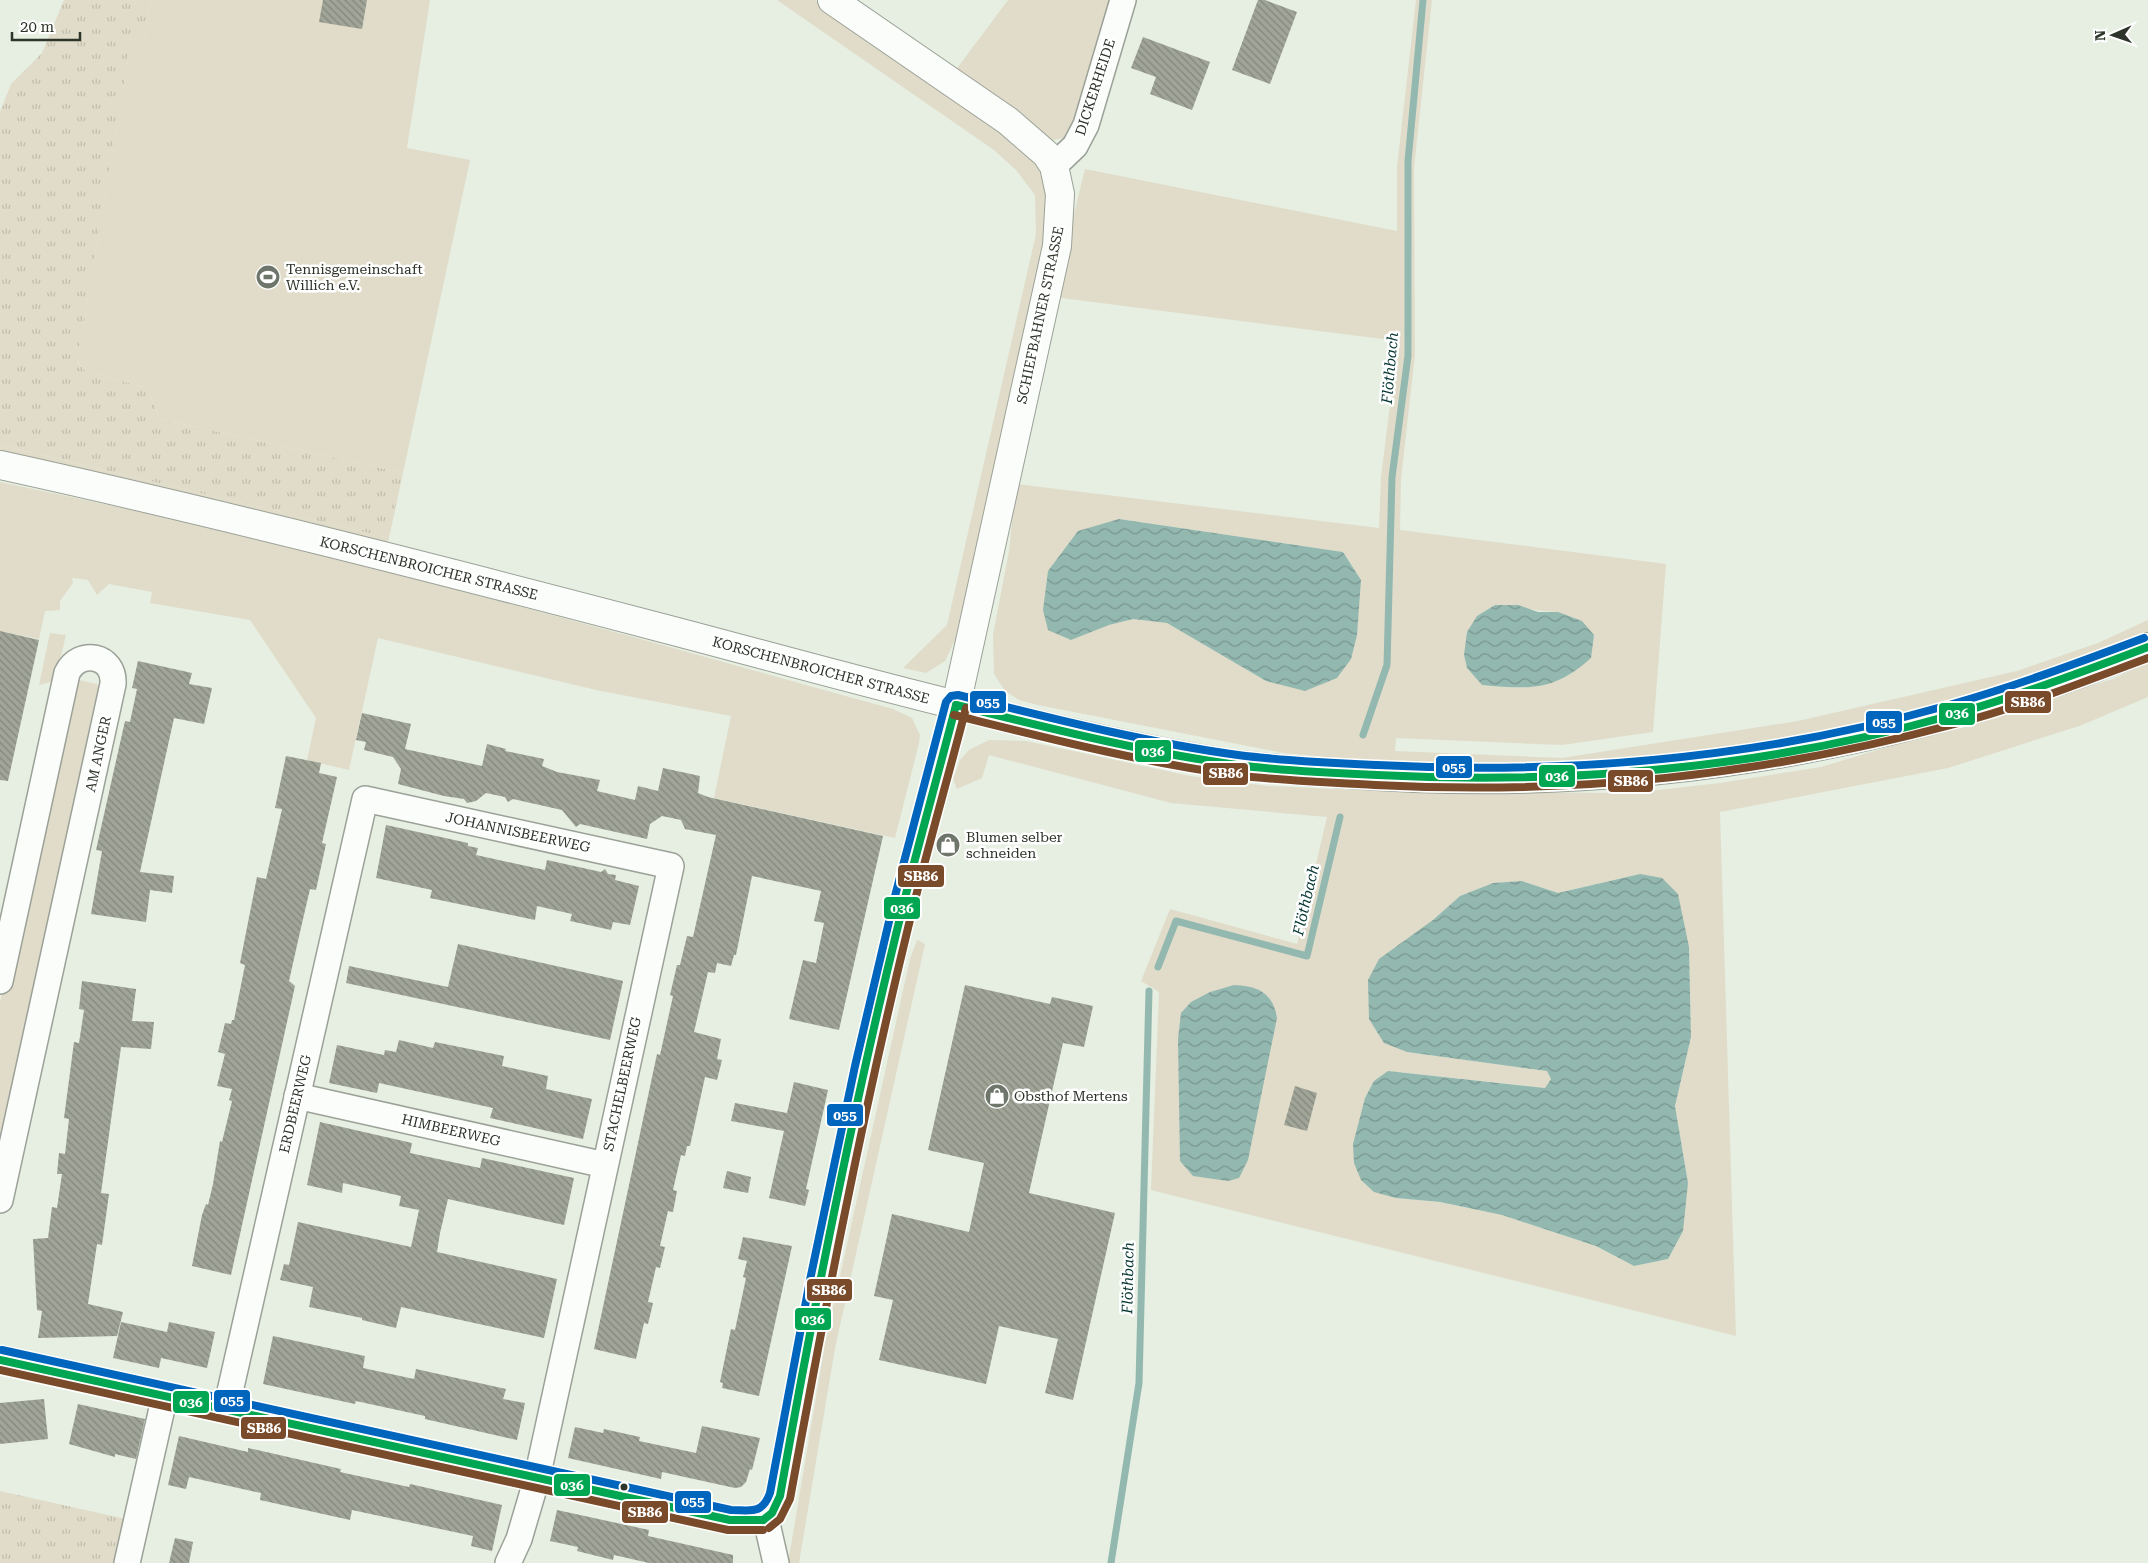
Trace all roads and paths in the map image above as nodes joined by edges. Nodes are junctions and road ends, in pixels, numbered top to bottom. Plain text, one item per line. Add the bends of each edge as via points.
1 (832, 0) edge
2 (1123, 0) edge
3 (1054, 166) junction
4 (0, 465) edge
5 (2148, 647) edge
6 (956, 705) junction
7 (365, 798) joint
8 (671, 866) joint
9 (0, 981) edge
10 (297, 1096) junction
11 (604, 1165) junction
12 (0, 1200) edge
13 (0, 1360) edge
14 (165, 1395) junction
15 (226, 1409) junction
16 (536, 1478) junction
17 (763, 1520) junction
18 (127, 1563) edge
19 (508, 1563) edge
20 (776, 1563) edge

1 - 3 main road, SCHIEFBAHNER STRASSE via 1008,121 1035,142
2 - 3 street, DICKERHEIDE via 1086,125 1075,146
3 - 6 main road, SCHIEFBAHNER STRASSE via 1061,207 1057,246
4 - 6 main road, KORSCHENBROICHER STRASSE via 551,599
5 - 6 main road, KORSCHENBROICHER STRASSE via 2003,701 1849,742 1684,769 1564,779 1431,779 1244,766 1160,752
6 - 17 street via 898,926 848,1149 807,1338 780,1496 772,1513
7 - 8 street, JOHANNISBEERWEG
7 - 10 street, ERDBEERWEG
8 - 11 street, STACHELBEERWEG
9 - 12 street, AM ANGER via 67,674 79,659 95,658 108,665 113,684
10 - 11 street, HIMBEERWEG
10 - 15 street, ERDBEERWEG
11 - 16 street, STACHELBEERWEG
13 - 14 street
14 - 15 street
14 - 18 street
15 - 16 street
16 - 17 street via 730,1520
16 - 19 street, STACHELBEERWEG via 519,1539
17 - 20 street

